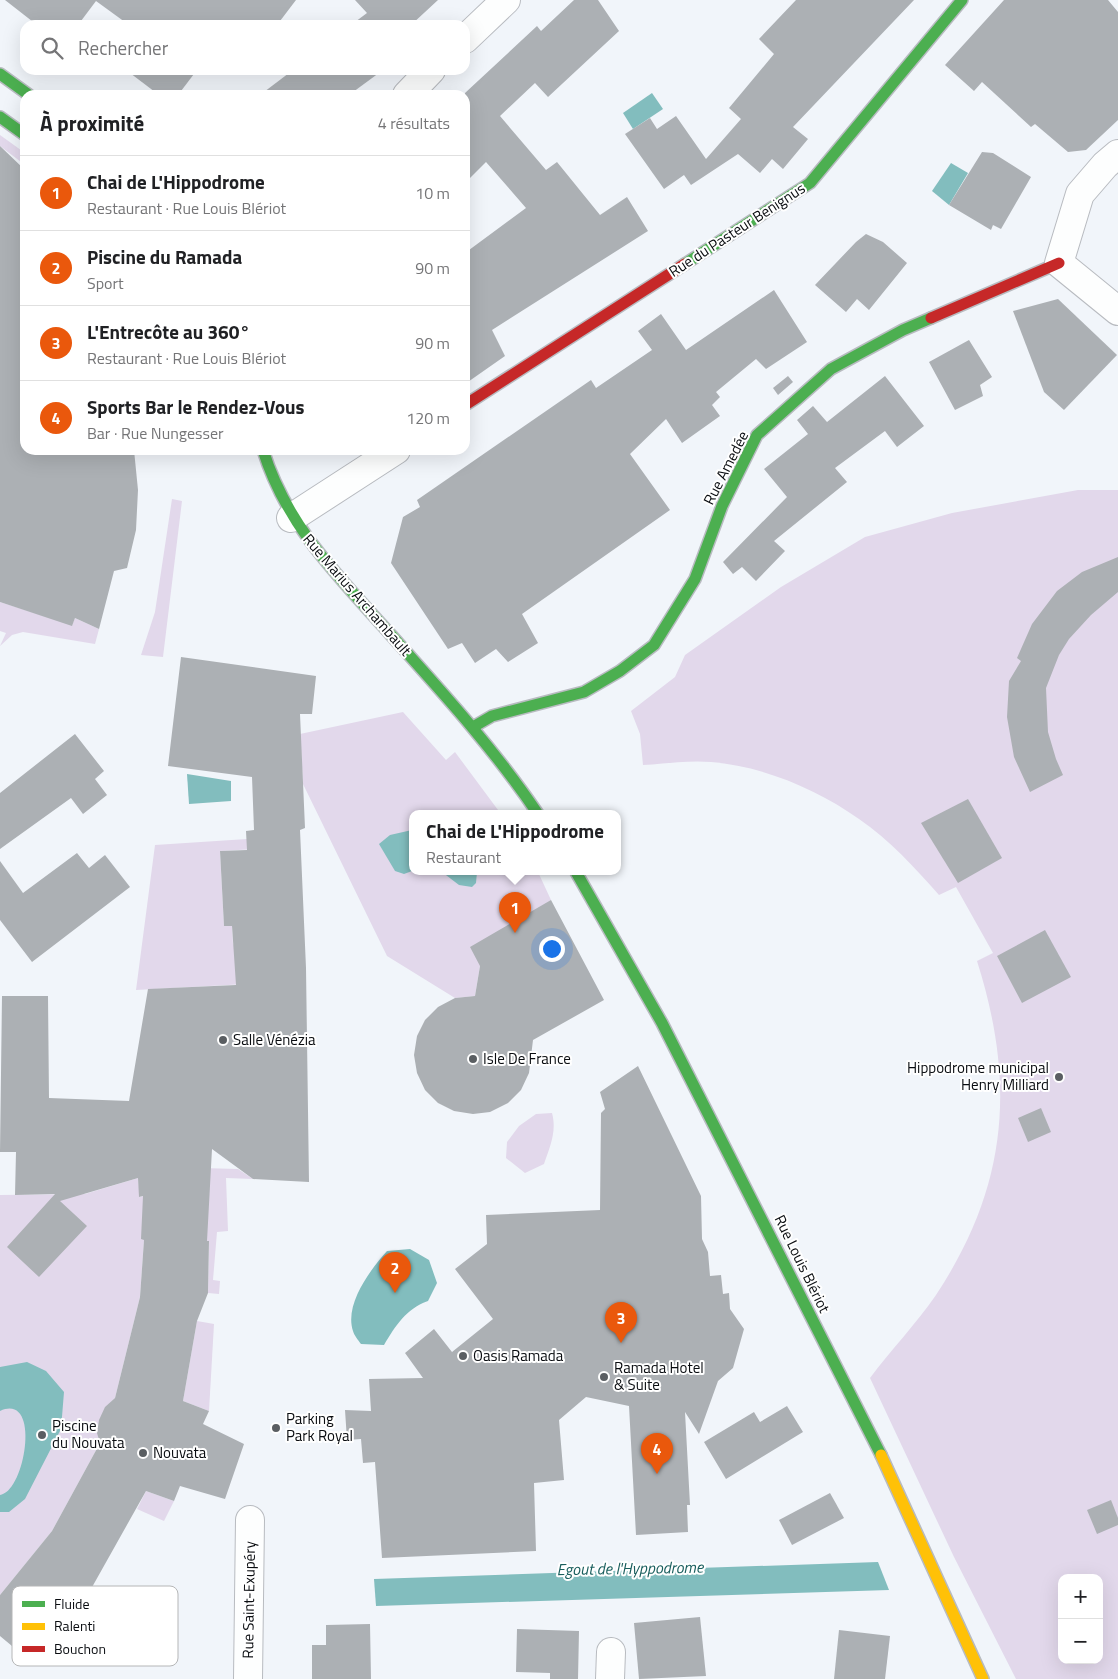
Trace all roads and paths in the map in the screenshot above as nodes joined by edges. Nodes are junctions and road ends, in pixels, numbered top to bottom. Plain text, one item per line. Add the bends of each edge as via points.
1 (506, 0) edge
2 (962, 0) edge
3 (470, 33) edge
4 (0, 74) edge
5 (427, 75) edge
6 (23, 90) edge
7 (412, 90) edge
8 (0, 117) edge
9 (20, 132) edge
10 (1118, 154) edge
11 (1058, 263) junction
12 (1118, 311) edge
13 (470, 403) edge
14 (265, 455) edge
15 (388, 455) edge
16 (291, 518) junction
17 (473, 727) junction
18 (535, 810) edge
19 (578, 875) edge
20 (250, 1531) dead end
21 (611, 1652) dead end
22 (248, 1679) edge
23 (610, 1679) edge
24 (983, 1679) edge

1 - 3 street
2 - 13 street, Rue du Pasteur Benignus via 810,183
4 - 6 street
5 - 7 street
8 - 9 street
10 - 11 street via 1104,165 1080,194
11 - 12 street
11 - 17 street, Rue Amedée via 903,330 831,370 757,435 722,506 695,579 654,645 620,671 584,692 492,716
14 - 16 street, Rue Marius Archambault via 278,494
15 - 16 street
16 - 17 street, Rue Marius Archambault via 361,603
17 - 18 street
19 - 24 street, Rue Louis Blériot via 671,1039 762,1218 874,1442
20 - 22 street, Rue Saint-Exupéry
21 - 23 street

